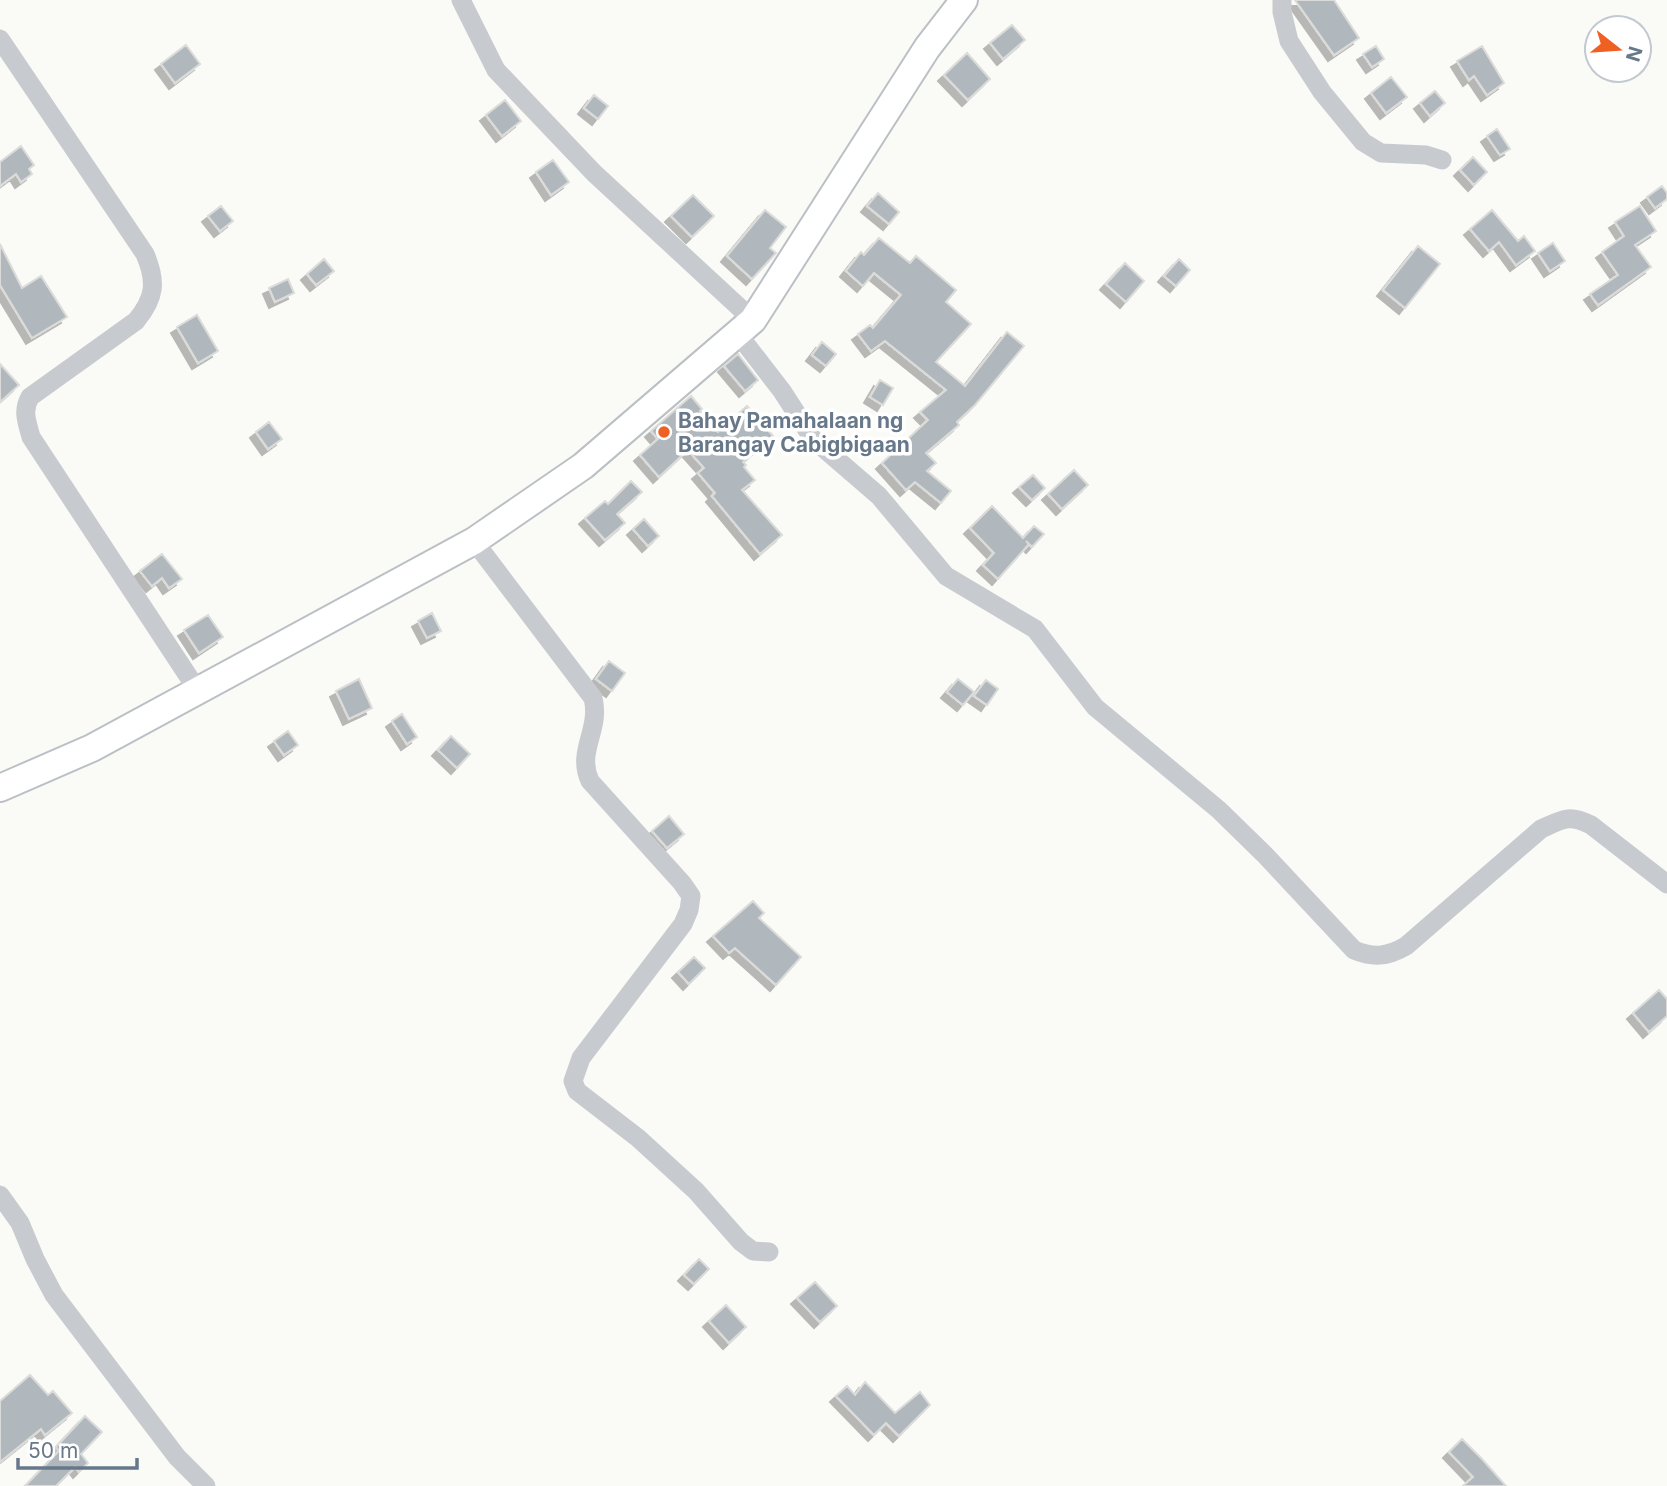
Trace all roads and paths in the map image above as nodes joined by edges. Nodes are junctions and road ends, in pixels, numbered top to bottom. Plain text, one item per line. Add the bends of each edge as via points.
1 (461, 0) edge
2 (964, 0) edge
3 (1282, 0) edge
4 (0, 38) edge
5 (1442, 160) dead end
6 (746, 327) junction
7 (474, 541) junction
8 (198, 691) junction
9 (0, 788) edge
10 (1667, 884) edge
11 (0, 1195) edge
12 (769, 1252) dead end
13 (206, 1486) edge

1 - 6 street via 496,70
2 - 6 street via 927,48
3 - 5 street via 1289,41 1322,92 1363,142 1381,153
4 - 8 street via 145,254 153,283 149,305 136,321 30,397 25,415 31,437
6 - 7 street via 583,466
6 - 10 street via 813,439 879,496 946,576 1035,629 1095,708 1219,810 1353,950 1381,956 1406,946 1541,829 1566,818 1591,825
7 - 8 street
7 - 12 street via 593,698 597,712 584,769 590,781 691,896 683,924 581,1058 573,1081 577,1091 696,1191 741,1242 753,1251
8 - 9 street via 92,748
11 - 13 street via 20,1223 54,1295 177,1457

